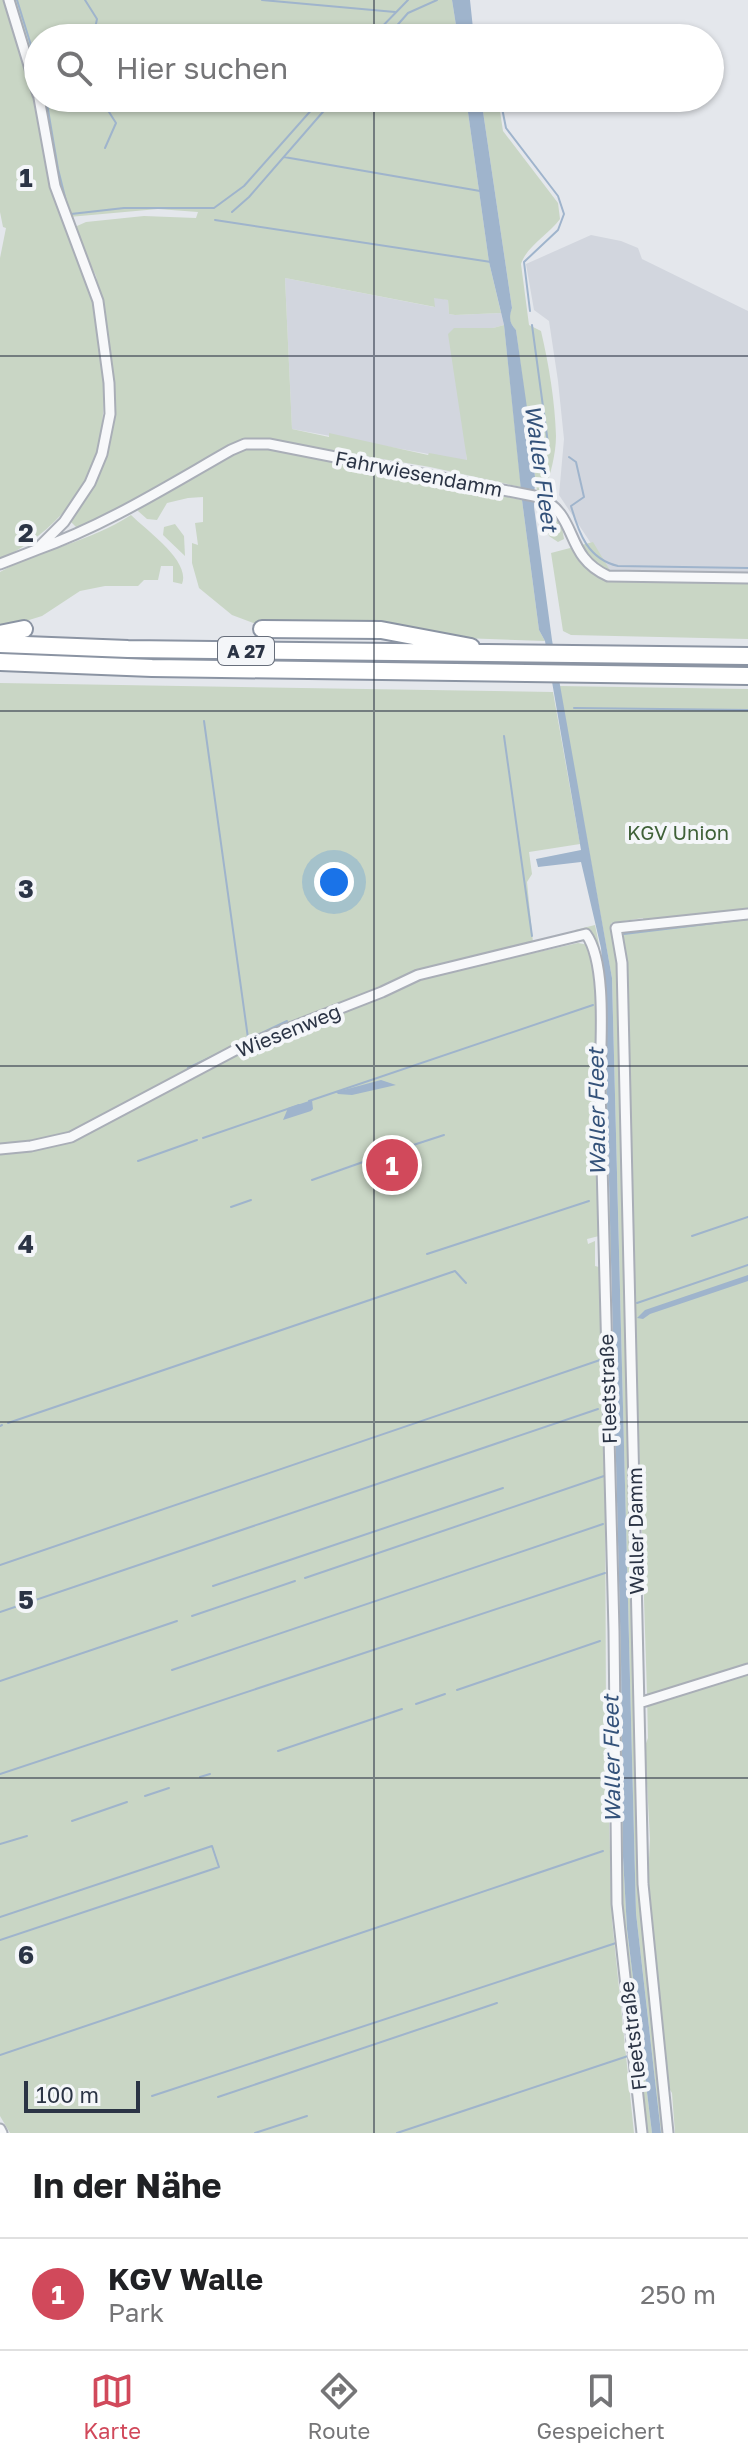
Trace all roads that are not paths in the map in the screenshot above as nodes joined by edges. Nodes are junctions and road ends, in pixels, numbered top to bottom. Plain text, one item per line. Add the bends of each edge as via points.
1 (9, 0) edge
2 (24, 50) edge
3 (41, 112) edge
4 (64, 522) junction
5 (73, 537) junction
6 (36, 550) junction
7 (0, 564) edge
8 (748, 578) edge
9 (24, 629) dead end
10 (262, 629) dead end
11 (0, 634) edge
12 (0, 644) edge
13 (492, 654) junction
14 (748, 656) edge
15 (0, 662) edge
16 (748, 676) edge
17 (748, 914) edge
18 (586, 934) joint
19 (0, 1149) edge
20 (748, 1669) edge
21 (639, 1703) junction
22 (642, 2133) edge
23 (668, 2133) edge

1 - 2 street
3 - 4 street via 55,186 98,301 109,383 110,414 102,454
4 - 5 street
4 - 6 street
5 - 6 street, Fahrwiesendamm
5 - 8 street, Fahrwiesendamm via 231,450 269,444 539,497 565,520 582,558 608,576
6 - 7 street, Fahrwiesendamm
9 - 11 highway
10 - 13 highway via 381,630
12 - 13 highway, A 27
13 - 14 highway, A 27
15 - 16 highway, A 27
17 - 21 street, Waller Damm via 616,928 622,963
18 - 19 street, Wiesenweg via 418,975 241,1047 71,1137
18 - 22 street, Fleetstraße via 601,1001 617,1904
20 - 21 street
21 - 23 street, Waller Damm via 643,1884

